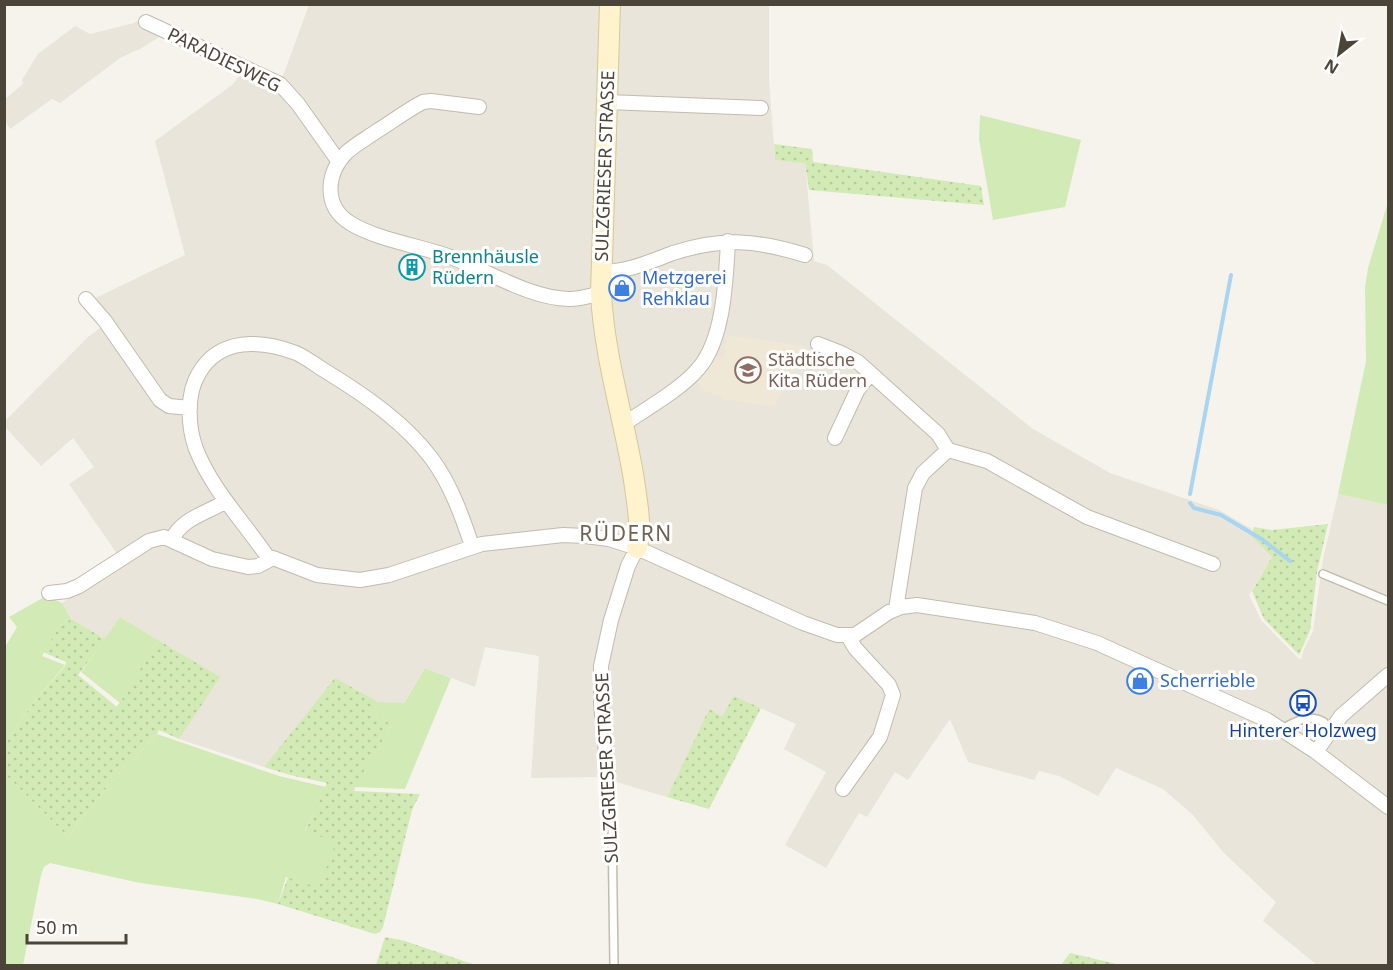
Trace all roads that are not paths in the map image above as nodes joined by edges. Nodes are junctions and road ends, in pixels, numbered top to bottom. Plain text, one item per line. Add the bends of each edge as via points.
1 (610, 4) edge
2 (146, 22) dead end
3 (607, 102) junction
4 (479, 107) dead end
5 (761, 108) dead end
6 (339, 162) junction
7 (728, 241) junction
8 (805, 255) dead end
9 (602, 272) junction
10 (601, 293) junction
11 (86, 299) dead end
12 (818, 344) dead end
13 (870, 374) junction
14 (190, 408) junction
15 (624, 424) junction
16 (835, 438) dead end
17 (948, 450) junction
18 (226, 501) junction
19 (172, 540) junction
20 (472, 546) junction
21 (637, 548) junction
22 (269, 559) junction
23 (1213, 564) dead end
24 (1323, 574) dead end
25 (49, 593) dead end
26 (1389, 602) edge
27 (896, 609) junction
28 (848, 636) junction
29 (1389, 675) edge
30 (1281, 729) junction
31 (1329, 733) junction
32 (1316, 752) junction
33 (609, 782) joint
34 (843, 789) dead end
35 (1389, 807) edge
36 (614, 966) edge

1 - 3 street, SULZGRIESER STRASSE
2 - 6 street, PARADIESWEG via 280,84
3 - 5 street
3 - 9 street, SULZGRIESER STRASSE
4 - 6 street via 431,101 419,104 353,147
6 - 10 street via 330,182 330,195 337,211 351,224 445,255 540,293 574,299
7 - 8 street via 759,243
7 - 9 street via 677,252 623,271
7 - 15 street via 718,327 705,360 690,377
9 - 10 street, SULZGRIESER STRASSE
10 - 15 street, SULZGRIESER STRASSE
11 - 14 street via 160,400 169,406
12 - 13 street via 853,359
13 - 16 street
13 - 17 street via 938,434
14 - 18 street via 196,449
14 - 20 street via 196,377 206,362 221,351 254,344 302,356 396,421 430,456 444,477
15 - 21 street, SULZGRIESER STRASSE via 640,528
17 - 23 street via 987,461 1094,520
17 - 27 street via 924,473 914,492
18 - 19 street via 182,525
18 - 22 street
19 - 22 street via 222,562 251,567
19 - 25 street via 151,540 86,583 68,591
20 - 21 street via 569,535 603,538
20 - 22 street via 389,575 360,580 317,575 276,558
21 - 28 street via 803,623
21 - 33 street, SULZGRIESER STRASSE via 611,620 602,660 601,704
24 - 26 lane
27 - 28 street
27 - 30 street via 921,605 1054,627 1097,643
28 - 34 street via 893,695 880,737
29 - 31 street via 1344,713
30 - 31 lane via 1312,717 1325,724
30 - 32 street
31 - 32 street
32 - 35 street
33 - 36 lane, SULZGRIESER STRASSE

